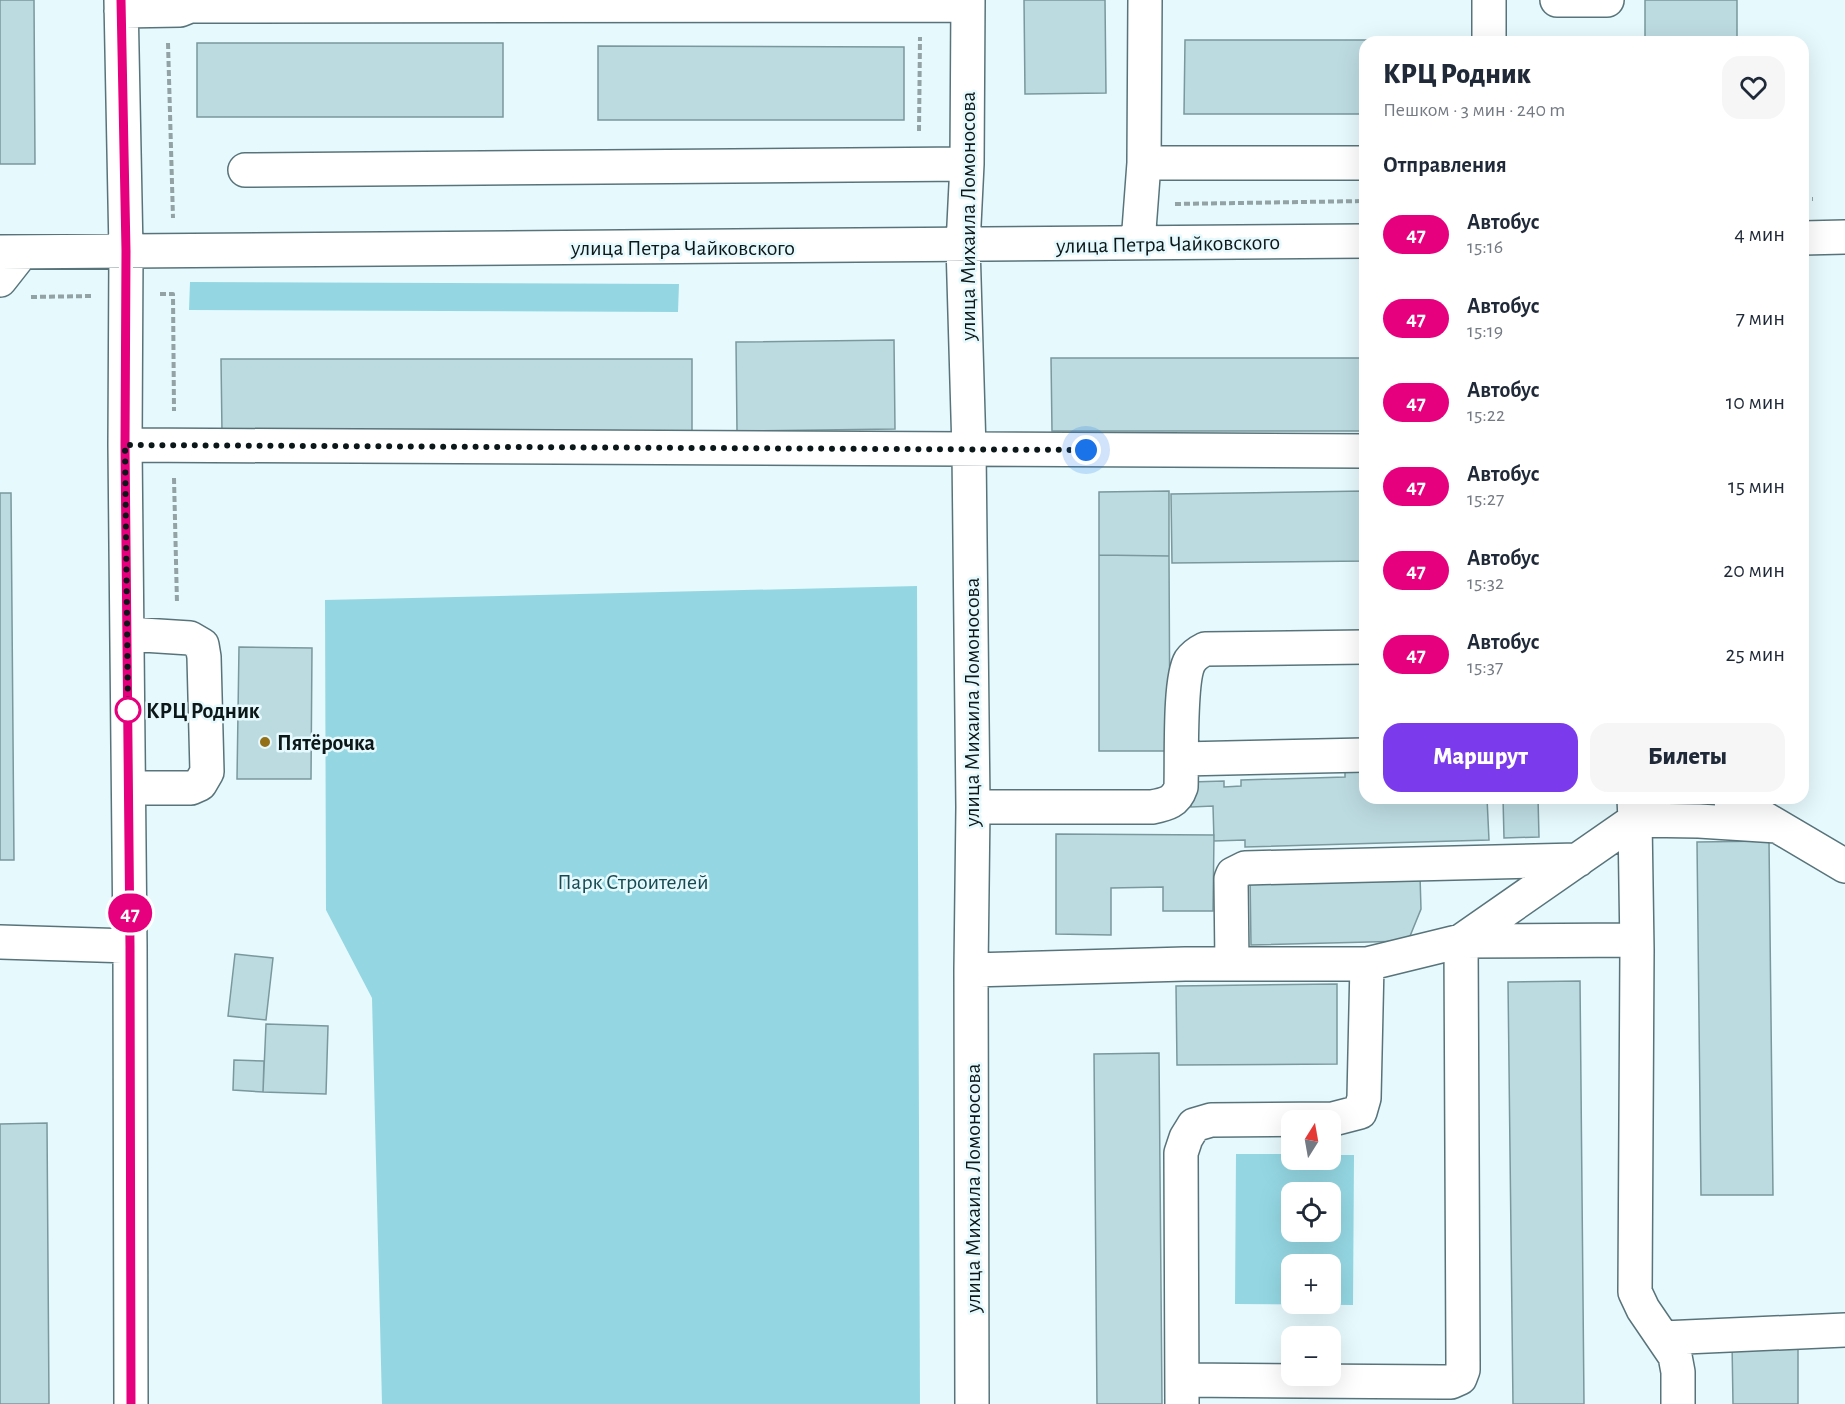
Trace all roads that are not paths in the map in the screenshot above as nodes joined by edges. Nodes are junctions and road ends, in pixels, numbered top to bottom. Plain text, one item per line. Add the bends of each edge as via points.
1 (1145, 0) edge
2 (1489, 0) edge
3 (1557, 0) edge
4 (1607, 0) edge
5 (309, 3) edge
6 (774, 3) edge
7 (968, 3) edge
8 (121, 6) edge
9 (1490, 36) edge
10 (1144, 163) junction
11 (1359, 163) edge
12 (968, 164) junction
13 (245, 170) dead end
14 (1845, 237) edge
15 (1809, 238) edge
16 (1359, 241) edge
17 (1138, 243) junction
18 (963, 245) junction
19 (126, 251) junction
20 (11, 252) edge
21 (0, 280) edge
22 (125, 445) junction
23 (969, 450) junction
24 (1359, 451) edge
25 (127, 634) junction
26 (1359, 647) edge
27 (1359, 755) edge
28 (1182, 759) junction
29 (129, 788) junction
30 (1740, 804) edge
31 (973, 807) junction
32 (1634, 809) edge
33 (1777, 826) junction
34 (1578, 860) junction
35 (1845, 866) edge
36 (1635, 940) junction
37 (1461, 941) junction
38 (0, 942) edge
39 (130, 946) junction
40 (1232, 964) junction
41 (1367, 964) junction
42 (971, 970) junction
43 (1845, 1330) edge
44 (1663, 1338) junction
45 (1182, 1392) edge
46 (131, 1404) edge
47 (972, 1404) edge
48 (1678, 1404) edge

1 - 10 street
2 - 9 street
3 - 4 street
5 - 6 street
5 - 8 street via 190,6 180,10
6 - 7 street
7 - 12 street, улица Михаила Ломоносова
8 - 19 street
10 - 11 street
10 - 17 street
12 - 13 street
12 - 18 street, улица Михаила Ломоносова
14 - 15 street
16 - 17 street, улица Петра Чайковского
17 - 18 street, улица Петра Чайковского
18 - 19 street, улица Петра Чайковского
18 - 23 street, улица Михаила Ломоносова
19 - 20 street, улица Петра Чайковского
19 - 22 street
20 - 21 street
22 - 23 street
22 - 25 street
23 - 24 street
23 - 31 street, улица Михаила Ломоносова
25 - 29 street
25 - 29 street via 190,638 202,645 207,772 200,784 191,788
26 - 28 street via 1205,649 1197,654 1190,661 1184,684
27 - 28 street
28 - 31 street via 1178,796 1152,807
29 - 39 street
30 - 33 street
31 - 42 street, улица Михаила Ломоносова
32 - 33 street via 1699,821
32 - 34 street
32 - 36 street
33 - 35 street
34 - 37 street
34 - 40 street via 1245,868 1231,879
36 - 37 street
36 - 44 street via 1635,1292
37 - 41 street
37 - 45 street via 1460,1378 1451,1382
38 - 39 street
39 - 46 street
40 - 41 street
40 - 42 street
41 - 45 street via 1364,1098 1360,1112 1333,1119 1211,1120 1194,1125 1186,1138 1181,1153
42 - 47 street, улица Михаила Ломоносова
43 - 44 street
44 - 48 street via 1675,1356

